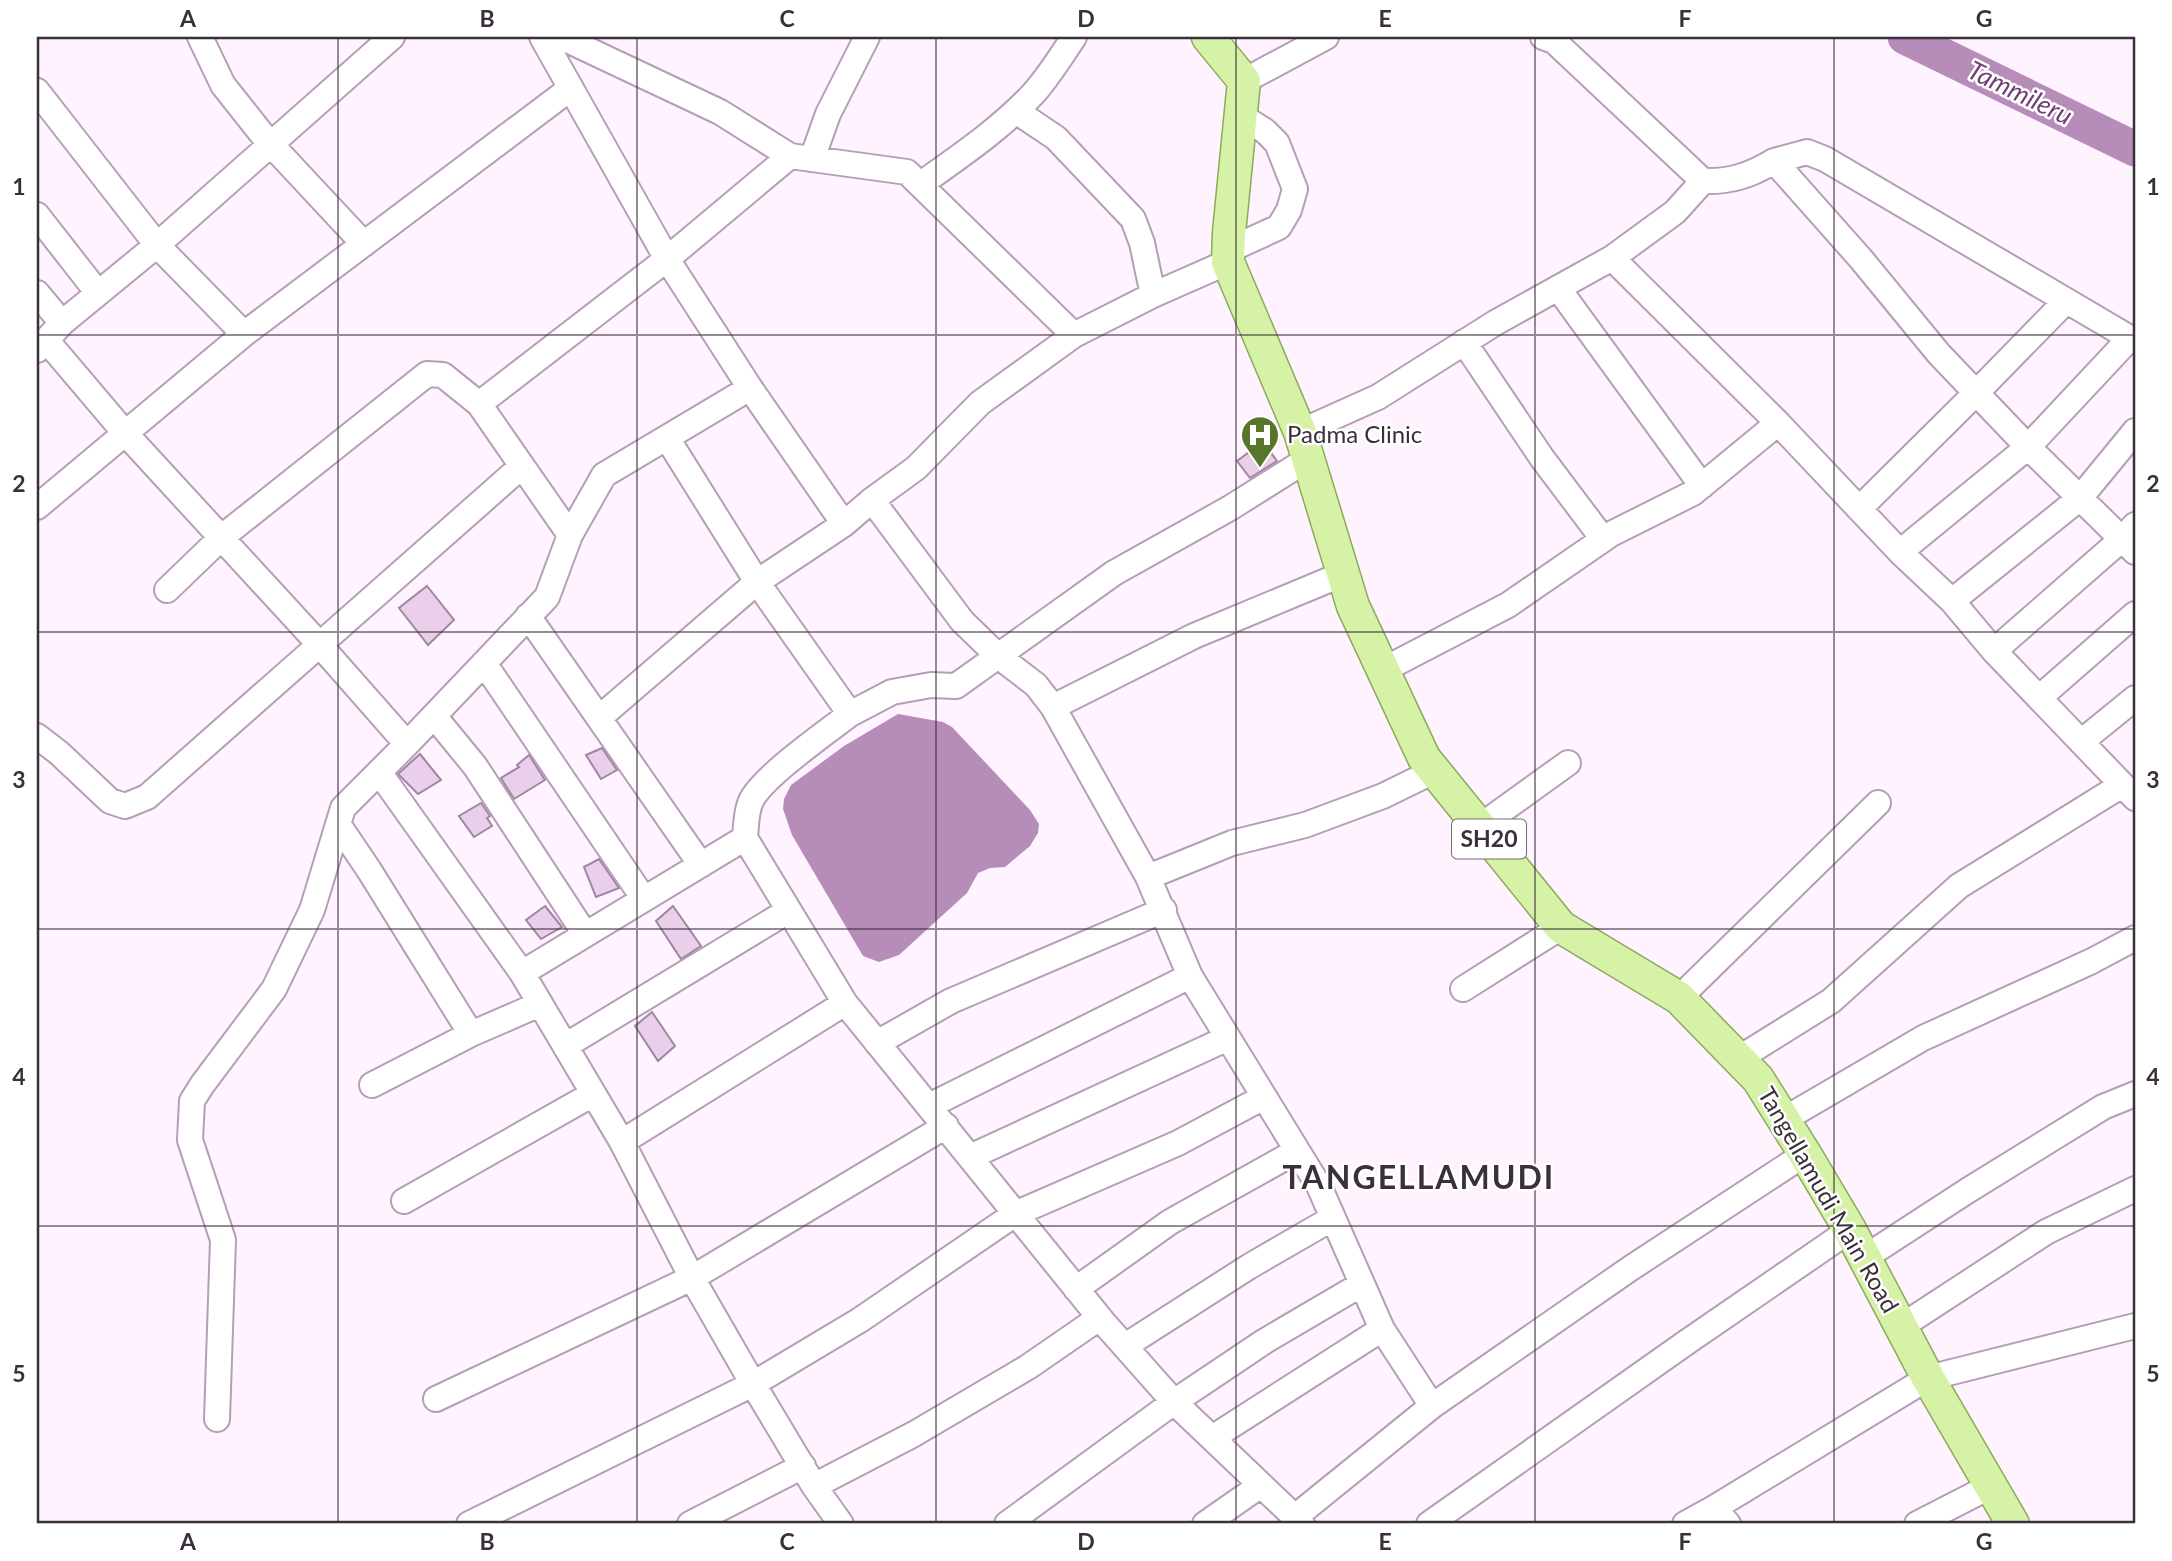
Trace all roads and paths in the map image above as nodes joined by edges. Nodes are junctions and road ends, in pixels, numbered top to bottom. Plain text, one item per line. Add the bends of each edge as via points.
1 (200, 37) edge
2 (393, 37) edge
3 (542, 37) edge
4 (561, 37) edge
5 (867, 37) edge
6 (1074, 37) edge
7 (1208, 37) edge
8 (1326, 37) edge
9 (1543, 37) edge
10 (1244, 81) junction
11 (571, 88) junction
12 (39, 98) edge
13 (1016, 111) junction
14 (1241, 116) junction
15 (272, 145) junction
16 (801, 158) junction
17 (1774, 161) junction
18 (1703, 181) junction
19 (921, 184) junction
20 (37, 215) edge
21 (364, 244) junction
22 (157, 245) junction
23 (1228, 256) junction
24 (1612, 258) junction
25 (667, 259) junction
26 (1558, 288) junction
27 (98, 292) junction
28 (37, 293) edge
29 (1153, 295) junction
30 (2066, 301) junction
31 (244, 334) junction
32 (1074, 335) junction
33 (49, 338) edge
34 (2133, 340) edge
35 (1464, 342) junction
36 (750, 388) junction
37 (1976, 393) junction
38 (479, 404) junction
39 (1777, 423) junction
40 (2135, 431) edge
41 (125, 433) junction
42 (667, 438) junction
43 (1304, 446) junction
44 (2028, 447) junction
45 (522, 466) junction
46 (1702, 486) junction
47 (2080, 498) junction
48 (872, 500) junction
49 (37, 508) edge
50 (1859, 509) junction
51 (844, 524) junction
52 (570, 535) junction
53 (222, 537) junction
54 (1603, 539) junction
55 (2131, 539) edge
56 (1900, 552) junction
57 (1343, 574) junction
58 (757, 582) junction
59 (167, 590) dead end
60 (1952, 601) junction
61 (2135, 614) edge
62 (528, 616) junction
63 (319, 644) junction
64 (1994, 651) junction
65 (997, 655) junction
66 (484, 663) junction
67 (1383, 670) junction
68 (2039, 698) junction
69 (2135, 698) edge
70 (1053, 707) junction
71 (850, 713) junction
72 (434, 716) junction
73 (599, 718) junction
74 (37, 736) edge
75 (2081, 742) junction
76 (407, 744) junction
77 (1568, 763) dead end
78 (1434, 771) junction
79 (379, 772) junction
80 (2129, 792) edge
81 (1878, 803) dead end
82 (338, 824) junction
83 (1479, 827) junction
84 (745, 838) junction
85 (701, 865) junction
86 (1148, 877) junction
87 (644, 899) junction
88 (1164, 910) junction
89 (788, 911) junction
90 (1561, 927) junction
91 (585, 934) junction
92 (2135, 938) edge
93 (522, 973) junction
94 (1190, 976) junction
95 (1463, 989) dead end
96 (1679, 998) junction
97 (845, 1003) junction
98 (540, 1004) junction
99 (471, 1034) junction
100 (1228, 1038) junction
101 (877, 1043) junction
102 (565, 1046) junction
103 (1738, 1059) junction
104 (372, 1085) dead end
105 (593, 1094) junction
106 (2135, 1094) edge
107 (1264, 1097) junction
108 (929, 1106) junction
109 (1783, 1119) junction
110 (946, 1126) junction
111 (622, 1142) junction
112 (1297, 1151) junction
113 (1805, 1154) junction
114 (970, 1157) junction
115 (2135, 1189) edge
116 (404, 1201) dead end
117 (1015, 1214) junction
118 (1333, 1218) junction
119 (1850, 1230) junction
120 (1864, 1258) junction
121 (692, 1278) junction
122 (1362, 1284) junction
123 (1076, 1289) junction
124 (1099, 1318) junction
125 (1902, 1326) junction
126 (2135, 1326) edge
127 (1382, 1329) junction
128 (1125, 1346) junction
129 (1928, 1378) junction
130 (753, 1384) junction
131 (436, 1399) dead end
132 (1174, 1402) junction
133 (1433, 1405) junction
134 (217, 1419) dead end
135 (1212, 1438) junction
136 (808, 1476) junction
137 (1261, 1485) junction
138 (1991, 1486) junction
139 (1721, 1516) edge
140 (1299, 1521) edge
141 (469, 1524) edge
142 (690, 1524) edge
143 (841, 1524) edge
144 (1007, 1524) edge
145 (1205, 1524) edge
146 (1429, 1524) edge
147 (1685, 1524) edge
148 (1917, 1524) edge
149 (2013, 1524) edge

1 - 15 street via 223,85
2 - 15 street
3 - 11 street
4 - 16 street via 720,112
5 - 16 street
6 - 13 street
7 - 10 main road
8 - 10 street
9 - 18 street via 1555,41
10 - 14 main road, Tangellamudi Main Road / SH20
11 - 21 street
11 - 25 street
12 - 22 street
13 - 19 street
13 - 29 street via 1056,138 1133,219
14 - 23 main road, Tangellamudi Main Road / SH20
14 - 23 street via 1277,143 1295,189 1279,227
15 - 21 street
15 - 22 street
16 - 19 street via 907,172
16 - 25 street
17 - 18 street via 1751,175
17 - 30 street via 1807,152 1825,159
17 - 37 street
18 - 24 street via 1675,212
19 - 32 street
20 - 27 street
21 - 31 street
22 - 27 street
22 - 31 street
23 - 29 street
23 - 43 main road, Tangellamudi Main Road / SH20
24 - 26 street
24 - 39 street
25 - 36 street
25 - 38 street
26 - 35 street
26 - 46 street
27 - 33 street
28 - 33 street
29 - 32 street
30 - 34 street
30 - 37 street
31 - 41 street
32 - 48 street via 980,403 916,468
33 - 41 street
34 - 44 street
35 - 43 street
35 - 54 street
36 - 42 street
36 - 51 street
37 - 44 street
37 - 50 street
38 - 45 street
38 - 53 street via 443,375 427,374
39 - 46 street
39 - 50 street
40 - 47 street
41 - 49 street
41 - 53 street
42 - 52 street via 604,475
42 - 58 street
43 - 57 main road, Tangellamudi Main Road / SH20
43 - 65 street via 1230,508 1114,573
44 - 47 street
44 - 56 street
45 - 52 street
45 - 63 street
46 - 54 street
47 - 55 street
47 - 60 street
48 - 51 street
48 - 65 street via 962,621
50 - 56 street
51 - 58 street
52 - 62 street via 547,597
53 - 59 street
53 - 63 street
54 - 67 street via 1508,605
55 - 64 street
56 - 60 street
57 - 67 main road, Tangellamudi Main Road / SH20
57 - 70 street via 1194,636
58 - 71 street
58 - 73 street
60 - 64 street
61 - 68 street
62 - 66 street
62 - 73 street
63 - 74 street via 147,797 125,806 110,801
63 - 76 street
64 - 68 street
65 - 70 street via 1036,685
65 - 71 street via 956,686 892,692
66 - 72 street
66 - 87 street
67 - 78 main road, Tangellamudi Main Road / SH20
68 - 75 street
69 - 75 street
70 - 86 street
71 - 84 street via 760,789 751,801
72 - 76 street
72 - 91 street via 475,766
73 - 85 street
75 - 80 street
76 - 79 street
77 - 83 street
78 - 83 main road, Tangellamudi Main Road / SH20
78 - 86 street via 1327,817 1232,843
79 - 82 street via 343,808
79 - 93 street
80 - 103 street via 1959,886 1831,1001
81 - 96 street
82 - 99 street
82 - 134 street via 312,910 274,989 192,1101 190,1140 223,1240
83 - 90 main road, Tangellamudi Main Road / SH20
84 - 85 street
84 - 89 street
85 - 87 street
86 - 88 street
87 - 91 street
88 - 94 street
88 - 101 street via 951,1001
89 - 97 street
89 - 102 street
90 - 95 street
90 - 96 main road, Tangellamudi Main Road / SH20
91 - 93 street
92 - 109 street via 1923,1038
93 - 98 street
94 - 100 street
94 - 108 street
96 - 103 main road, Tangellamudi Main Road / SH20
97 - 101 street
97 - 111 street
98 - 99 street
98 - 102 street
99 - 104 street
100 - 107 street
100 - 114 street
101 - 108 street
102 - 105 street
103 - 109 main road, Tangellamudi Main Road / SH20 via 1758,1079
105 - 111 street
105 - 116 street
106 - 120 street via 2102,1107
107 - 112 street
107 - 117 street via 1178,1143
108 - 110 street
109 - 113 main road, Tangellamudi Main Road / SH20
110 - 114 street
110 - 121 street
111 - 121 street
112 - 118 street
112 - 123 street via 1170,1222
113 - 119 main road, Tangellamudi Main Road / SH20
113 - 133 street
114 - 117 street
115 - 125 street via 2046,1232
117 - 123 street
117 - 130 street via 860,1320
118 - 122 street
118 - 128 street
119 - 120 main road, Tangellamudi Main Road / SH20
119 - 146 street
120 - 125 main road, Tangellamudi Main Road / SH20
121 - 130 street
121 - 131 street
122 - 127 street
122 - 132 street via 1265,1340
123 - 124 street
124 - 128 street
124 - 136 street via 1028,1367 914,1434
125 - 129 main road, Tangellamudi Main Road / SH20
126 - 129 street
127 - 133 street
127 - 135 street
128 - 132 street
129 - 138 main road, Tangellamudi Main Road / SH20
129 - 139 street
130 - 136 street
130 - 141 street
132 - 135 street
132 - 144 street
133 - 140 street
135 - 137 street
136 - 142 street
136 - 143 street
137 - 140 street
137 - 145 street
138 - 148 street
138 - 149 main road, Tangellamudi Main Road / SH20
139 - 147 street

